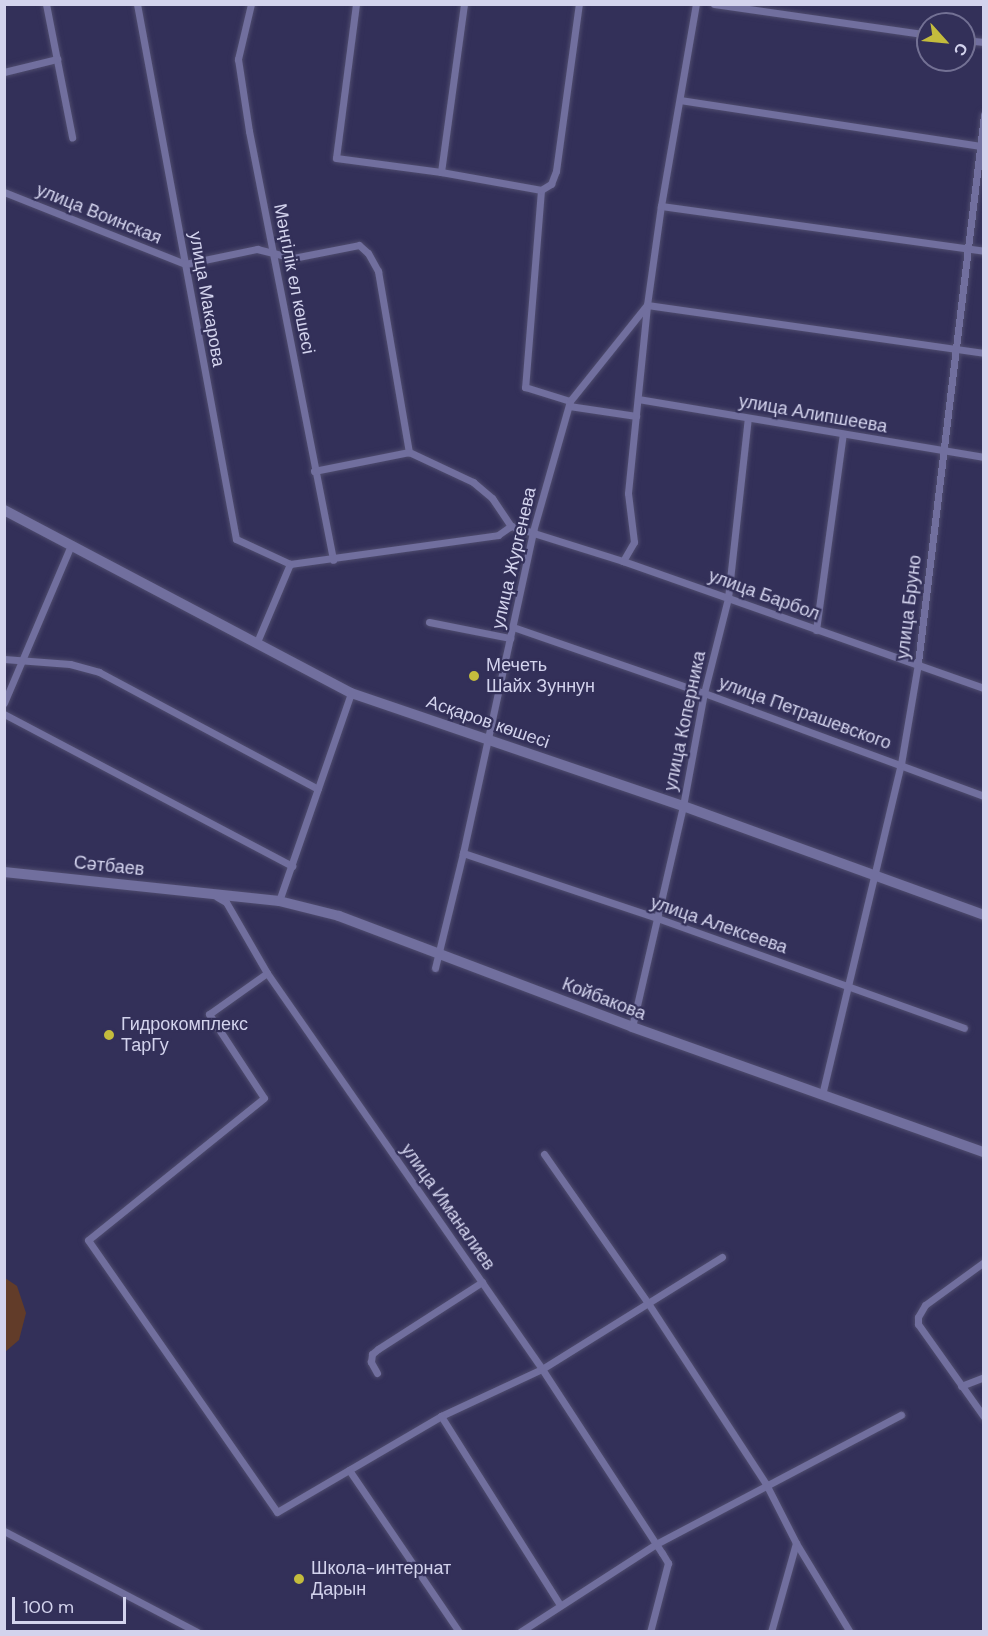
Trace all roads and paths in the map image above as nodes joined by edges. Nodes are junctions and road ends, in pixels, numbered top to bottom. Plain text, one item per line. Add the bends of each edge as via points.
1 (46, 4) edge
2 (137, 4) edge
3 (251, 4) edge
4 (356, 4) edge
5 (464, 4) edge
6 (579, 4) edge
7 (696, 4) edge
8 (714, 4) edge
9 (916, 33) edge
10 (57, 59) junction
11 (4, 72) edge
12 (680, 100) junction
13 (984, 115) edge
14 (72, 138) dead end
15 (981, 146) edge
16 (441, 172) junction
17 (541, 190) junction
18 (4, 192) edge
19 (661, 206) junction
20 (966, 248) junction
21 (984, 251) edge
22 (275, 254) junction
23 (185, 264) junction
24 (647, 305) junction
25 (956, 349) junction
26 (984, 353) edge
27 (638, 399) junction
28 (570, 404) junction
29 (636, 416) junction
30 (748, 418) junction
31 (843, 434) junction
32 (942, 451) junction
33 (409, 452) junction
34 (984, 457) edge
35 (314, 471) junction
36 (4, 510) edge
37 (512, 526) junction
38 (533, 531) junction
39 (71, 545) junction
40 (333, 560) junction
41 (623, 561) junction
42 (290, 564) junction
43 (728, 598) junction
44 (429, 622) dead end
45 (513, 627) junction
46 (816, 630) junction
47 (510, 638) junction
48 (257, 642) junction
49 (4, 659) edge
50 (21, 660) junction
51 (918, 663) junction
52 (984, 688) edge
53 (351, 693) junction
54 (704, 693) junction
55 (4, 703) edge
56 (4, 714) edge
57 (487, 739) junction
58 (901, 764) junction
59 (318, 789) junction
60 (984, 796) edge
61 (683, 806) junction
62 (464, 854) junction
63 (292, 866) junction
64 (4, 872) edge
65 (873, 874) junction
66 (210, 892) junction
67 (279, 902) junction
68 (984, 915) edge
69 (657, 918) junction
70 (437, 953) junction
71 (435, 968) dead end
72 (267, 973) junction
73 (847, 986) junction
74 (632, 1028) junction
75 (964, 1028) dead end
76 (822, 1095) junction
77 (984, 1152) edge
78 (544, 1154) dead end
79 (722, 1257) dead end
80 (984, 1262) edge
81 (482, 1282) junction
82 (648, 1302) junction
83 (542, 1369) junction
84 (377, 1373) dead end
85 (984, 1377) edge
86 (961, 1386) junction
87 (901, 1414) dead end
88 (441, 1416) junction
89 (984, 1418) edge
90 (349, 1470) junction
91 (766, 1484) junction
92 (4, 1531) edge
93 (796, 1543) junction
94 (656, 1544) junction
95 (560, 1605) junction
96 (197, 1632) edge
97 (459, 1632) edge
98 (520, 1632) edge
99 (650, 1632) edge
100 (771, 1632) edge
101 (850, 1632) edge

1 - 10 street
2 - 23 street, улица Макарова
3 - 22 street, Мәңгілік ел көшесі via 238,59
4 - 16 street via 336,158
5 - 16 street
6 - 17 street via 556,171 551,184
7 - 12 street
8 - 9 street
10 - 11 street
10 - 14 street
12 - 15 street
12 - 19 street
13 - 15 street, улица Бруно
15 - 20 street, улица Бруно
16 - 17 street
17 - 28 street via 525,387
18 - 23 street, улица Воинская
19 - 20 street
19 - 24 street
20 - 21 street
20 - 25 street, улица Бруно
22 - 23 street via 257,249
22 - 33 street via 292,258 359,245 368,253 378,271
22 - 35 street, Мәңгілік ел көшесі
23 - 42 street, улица Макарова via 236,539
24 - 25 street
24 - 27 street
24 - 28 street
25 - 26 street
25 - 32 street, улица Бруно
27 - 29 street
27 - 30 street, улица Алипшеева
28 - 29 street
28 - 38 street, улица Жургенева
29 - 41 street via 628,493 635,532
30 - 31 street, улица Алипшеева
30 - 43 street, улица Коперника
31 - 32 street, улица Алипшеева
31 - 46 street
32 - 34 street, улица Алипшеева
32 - 51 street, улица Бруно
33 - 35 street
33 - 37 street via 473,482 492,498
35 - 40 street, Мәңгілік ел көшесі
36 - 39 main road, Асқаров көшесі
37 - 38 street, улица Барбол
37 - 40 street via 498,535
38 - 41 street, улица Барбол
38 - 45 street, улица Жургенева
39 - 48 main road, Асқаров көшесі
39 - 50 street
40 - 42 street
41 - 43 street, улица Барбол
42 - 48 street
43 - 46 street, улица Барбол
43 - 54 street, улица Коперника
44 - 47 street
45 - 47 street, улица Жургенева
45 - 54 street, улица Петрашевского
46 - 51 street, улица Барбол
47 - 57 street, улица Жургенева
48 - 53 main road, Асқаров көшесі
49 - 50 street
50 - 55 street
50 - 59 street via 70,664 105,675
51 - 52 street, улица Барбол
51 - 58 street, улица Бруно
53 - 57 main road, Асқаров көшесі
53 - 59 street
54 - 58 street, улица Петрашевского
54 - 61 street, улица Коперника
56 - 63 street
57 - 61 main road, Асқаров көшесі
57 - 62 street, улица Жургенева
58 - 60 street, улица Петрашевского
58 - 65 street, улица Бруно
59 - 63 street
61 - 65 main road, Асқаров көшесі
61 - 69 street, улица Коперника
62 - 69 street, улица Алексеева
62 - 70 street, улица Жургенева
63 - 67 street
64 - 66 main road, Сәтбаев
65 - 68 main road, Асқаров көшесі
65 - 73 street, улица Бруно
66 - 67 main road, Койбакова
66 - 72 street, улица Иманалиев via 226,902
67 - 70 main road, Койбакова via 339,916
69 - 73 street, улица Алексеева
69 - 74 street, улица Коперника
70 - 71 street, улица Жургенева
70 - 74 main road, Койбакова
72 - 81 street, улица Иманалиев
72 - 90 street via 209,1014 264,1098 88,1240 277,1512
73 - 75 street, улица Алексеева
73 - 76 street, улица Бруно
74 - 76 main road, Койбакова
76 - 77 main road, Койбакова
78 - 82 street
79 - 82 street
80 - 86 street via 925,1305 918,1317 918,1324
81 - 83 street, улица Иманалиев
81 - 84 street via 372,1354 371,1362
82 - 83 street
82 - 91 street
83 - 88 street
83 - 94 street, улица Иманалиев
85 - 86 street
86 - 89 street
87 - 91 street
88 - 90 street
88 - 95 street
90 - 97 street
91 - 93 street
91 - 94 street
92 - 96 street
93 - 100 street
93 - 101 street
94 - 95 street
94 - 99 street, улица Иманалиев via 668,1563
95 - 98 street

